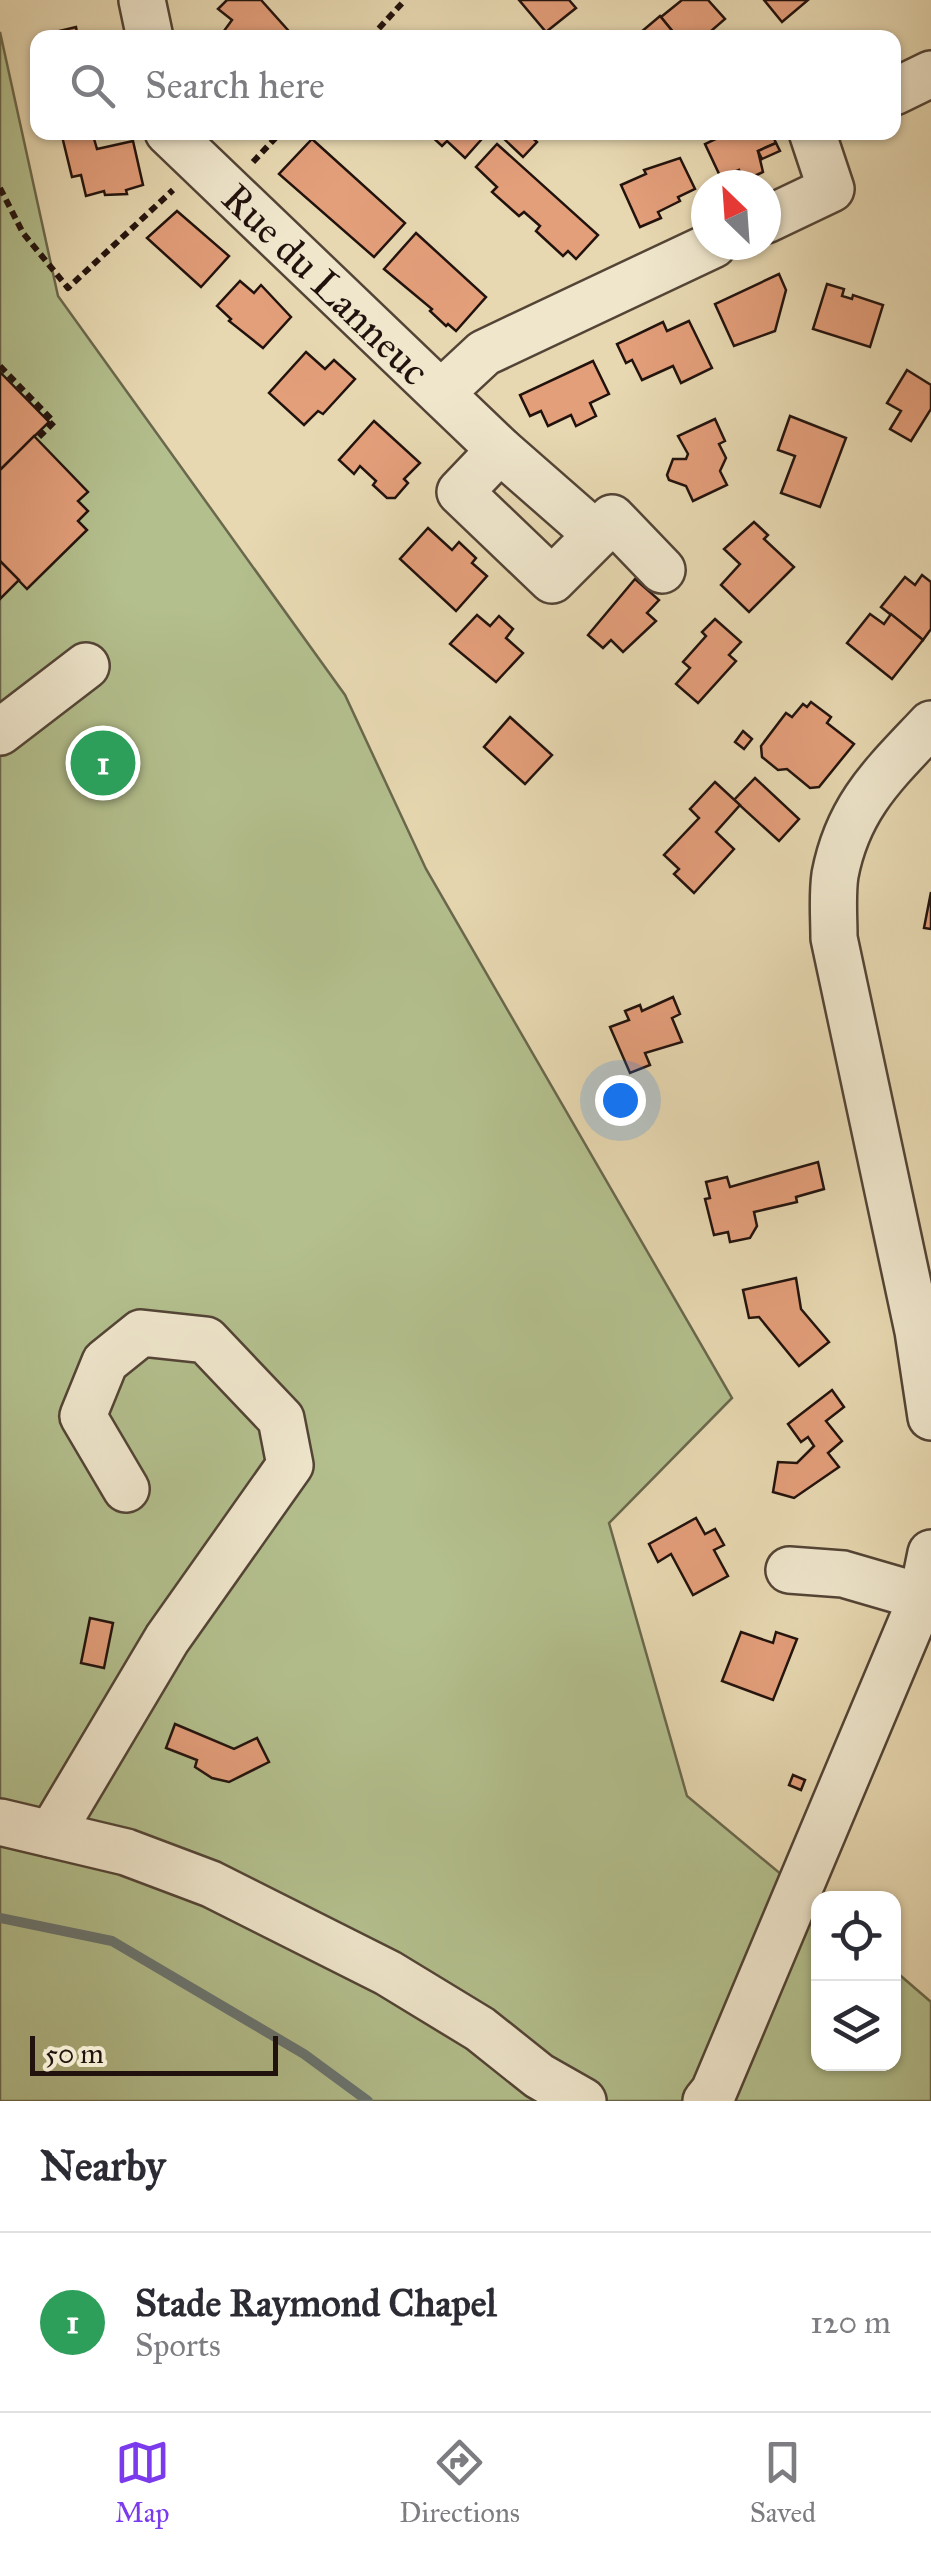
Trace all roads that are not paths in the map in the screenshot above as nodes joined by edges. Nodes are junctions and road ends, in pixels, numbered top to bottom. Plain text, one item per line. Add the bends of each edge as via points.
1 (142, 0) edge
2 (148, 30) edge
3 (931, 74) edge
4 (901, 89) edge
5 (176, 140) edge
6 (815, 140) edge
7 (781, 213) edge
8 (691, 255) edge
9 (442, 393) junction
10 (500, 450) junction
11 (597, 535) junction
12 (662, 570) dead end
13 (86, 666) dead end
14 (931, 724) edge
15 (0, 732) edge
16 (931, 1417) edge
17 (126, 1489) dead end
18 (931, 1553) edge
19 (789, 1570) dead end
20 (922, 1597) junction
21 (0, 1822) edge
22 (51, 1834) junction
23 (583, 2101) edge
24 (706, 2101) edge

1 - 2 street
3 - 4 street
5 - 9 street, Rue du Lanneuc
6 - 7 street via 831,190
8 - 9 street, Rue du Lanneuc via 484,353
9 - 10 street, Rue du Lanneuc
10 - 11 street, Rue du Lanneuc
10 - 11 street via 460,492 552,580
11 - 12 street via 612,518
13 - 15 street
14 - 16 street via 880,778 848,825 834,879 834,938
17 - 22 street via 83,1416 105,1362 141,1333 206,1340 282,1419 290,1465 167,1639
18 - 20 street
19 - 20 street via 844,1574
20 - 24 street
21 - 22 street
22 - 23 street via 126,1852 211,1884 388,1974

